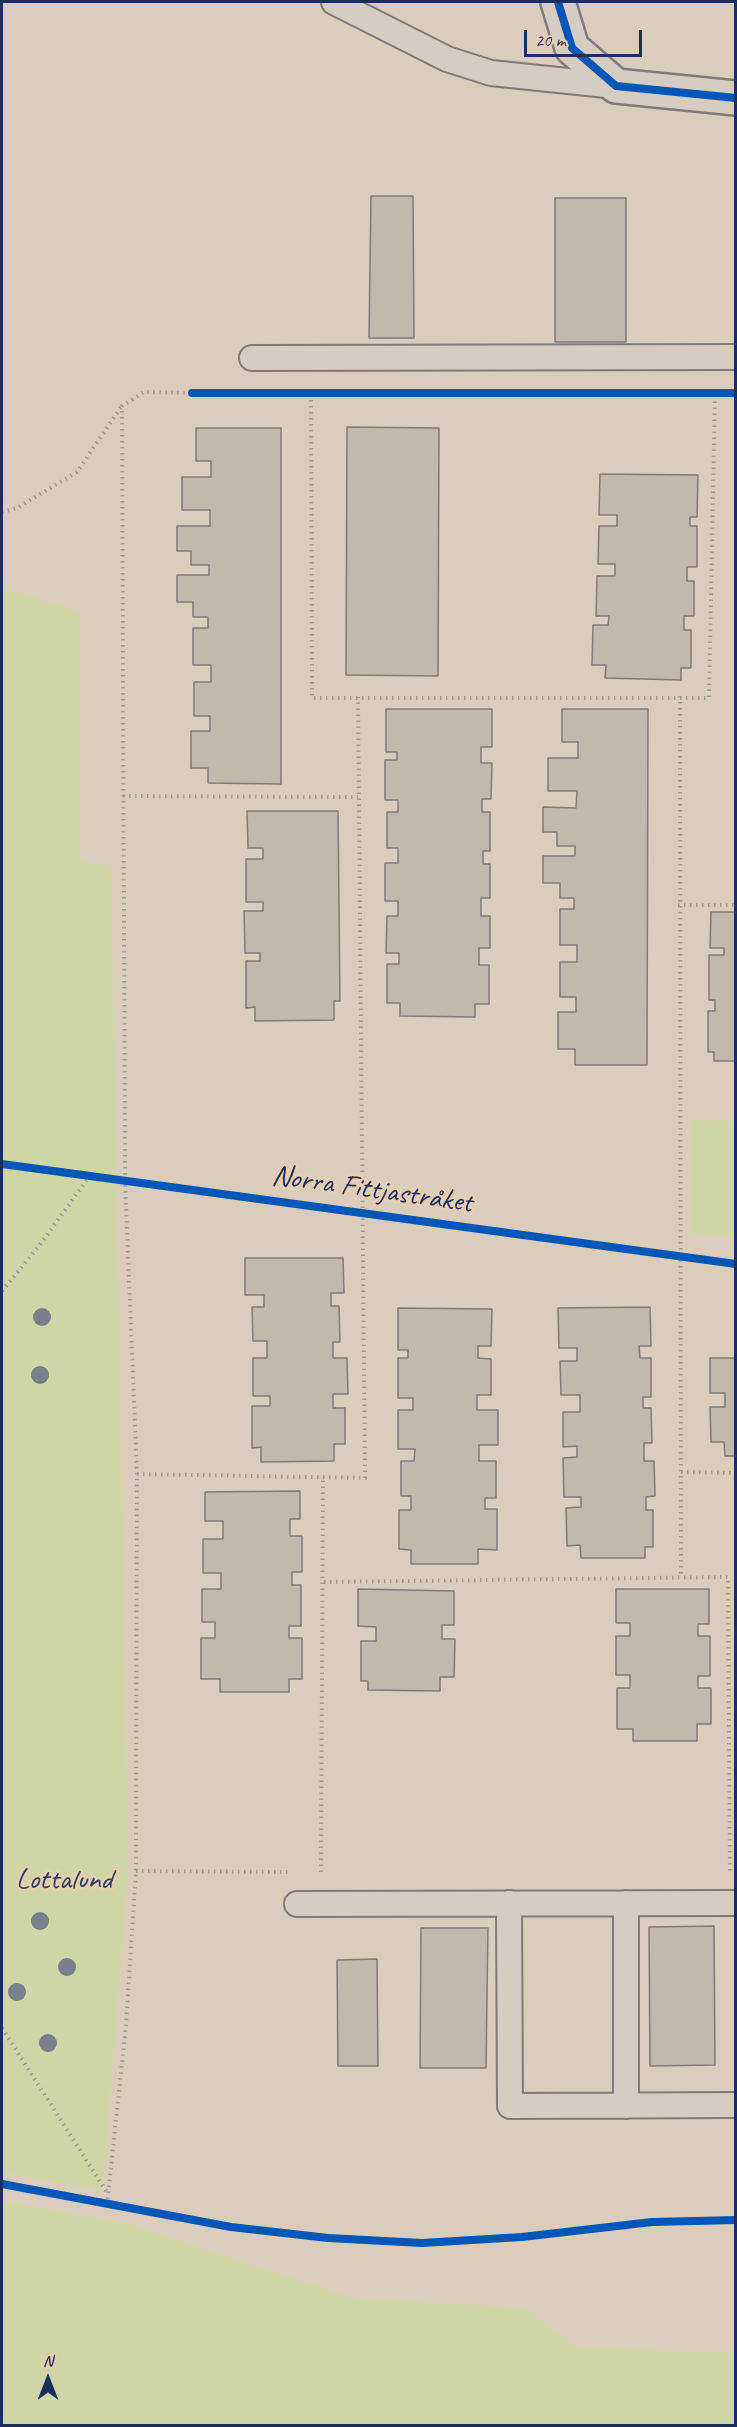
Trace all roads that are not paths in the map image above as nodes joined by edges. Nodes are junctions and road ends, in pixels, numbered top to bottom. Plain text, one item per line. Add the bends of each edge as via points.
1 (334, 2) edge
2 (558, 2) edge
3 (616, 86) junction
4 (735, 98) edge
5 (735, 357) edge
6 (252, 358) dead end
7 (509, 1902) junction
8 (626, 1902) junction
9 (735, 1902) edge
10 (297, 1905) dead end
11 (735, 2105) edge
12 (626, 2106) junction

1 - 3 lane via 447,59 480,69
2 - 3 street via 572,48
3 - 4 street
5 - 6 lane
7 - 8 lane
7 - 10 lane
7 - 12 lane via 510,2106
8 - 9 lane
8 - 12 lane
11 - 12 lane

